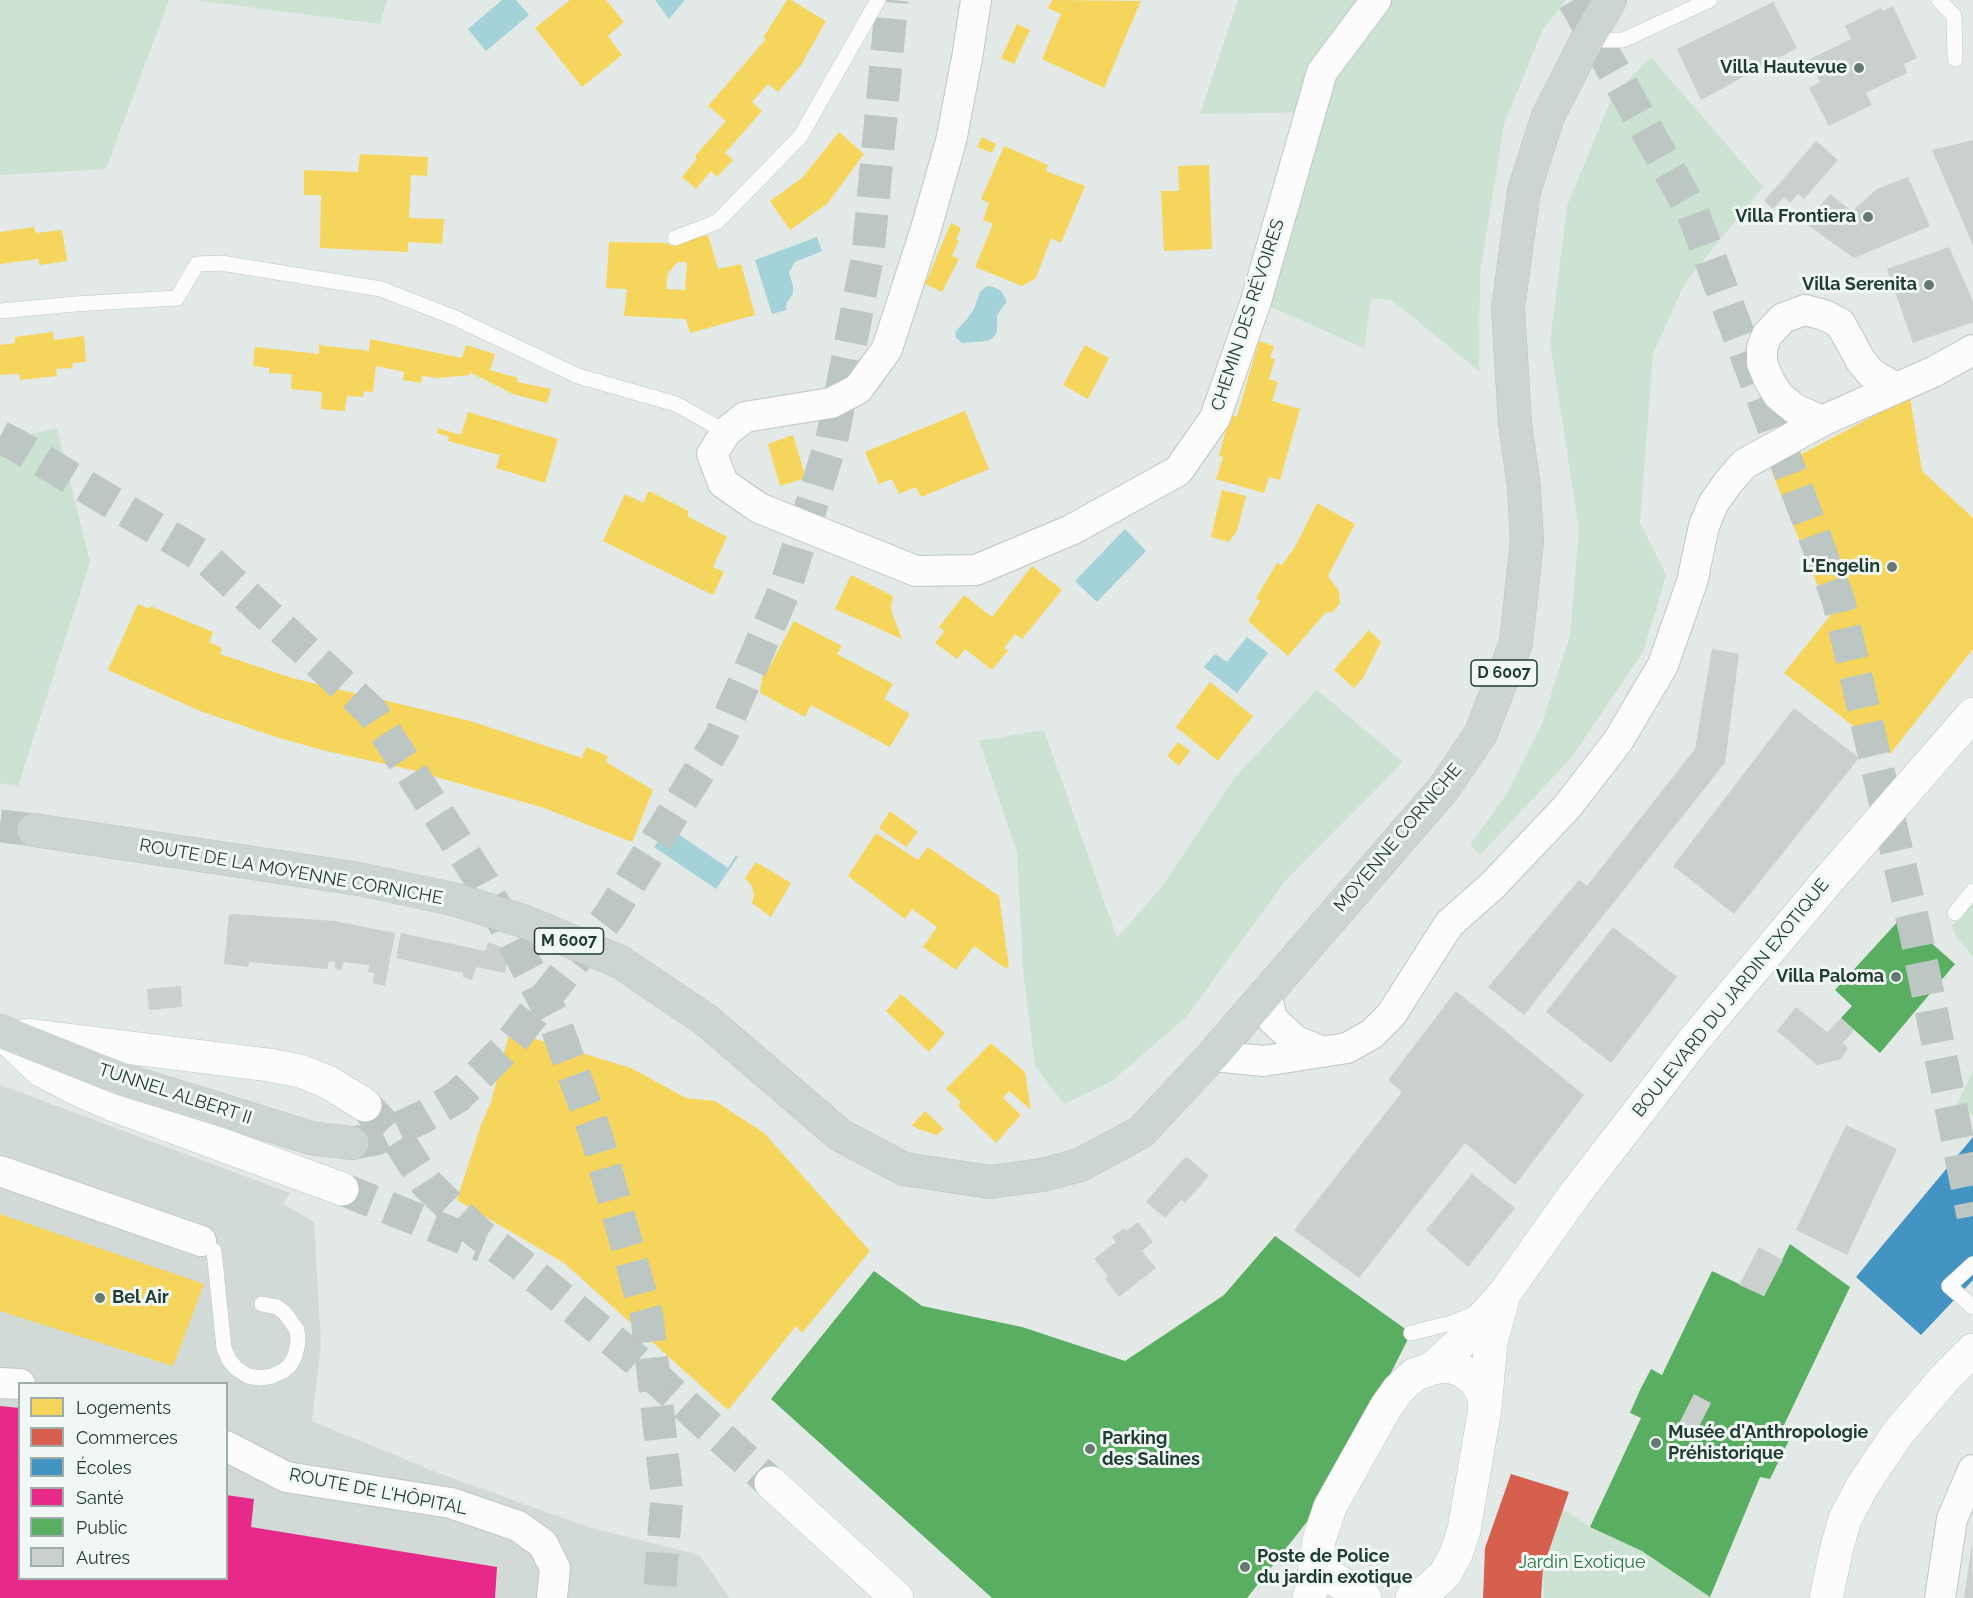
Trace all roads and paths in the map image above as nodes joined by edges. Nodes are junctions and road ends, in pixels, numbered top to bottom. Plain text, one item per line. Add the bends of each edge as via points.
1 (878, 0) edge
2 (976, 0) edge
3 (1376, 0) edge
4 (1610, 0) edge
5 (1710, 0) edge
6 (1939, 0) edge
7 (1587, 40) junction
8 (1954, 59) dead end
9 (675, 238) dead end
10 (0, 310) edge
11 (1973, 350) edge
12 (1896, 388) junction
13 (1822, 421) junction
14 (726, 432) junction
15 (1973, 714) edge
16 (34, 830) tunnel mouth
17 (1973, 891) edge
18 (1955, 913) dead end
19 (1266, 993) junction
20 (1, 1032) edge
21 (1323, 1052) junction
22 (1212, 1056) junction
23 (365, 1106) tunnel mouth
24 (352, 1143) tunnel mouth
25 (0, 1171) edge
26 (1042, 1175) joint
27 (342, 1189) tunnel mouth
28 (201, 1241) joint
29 (1973, 1264) edge
30 (1504, 1294) junction
31 (262, 1304) dead end
32 (1973, 1307) edge
33 (1411, 1333) dead end
34 (1973, 1350) edge
35 (1433, 1368) junction
36 (0, 1383) edge
37 (18, 1384) edge
38 (1485, 1408) junction
39 (228, 1447) edge
40 (1973, 1470) edge
41 (771, 1483) tunnel mouth
42 (1317, 1562) junction
43 (552, 1598) edge
44 (897, 1598) edge
45 (1309, 1598) edge
46 (1365, 1598) edge
47 (1412, 1598) edge
48 (1826, 1598) edge
49 (1940, 1598) edge

1 - 9 lane via 800,137 717,222
2 - 14 street via 951,141 887,350 858,389 831,403 745,417
3 - 14 street, CHEMIN DES RÉVOIRES via 1322,72 1256,301 1215,418 1178,471 1071,530 976,570 916,571 759,508 723,483 712,454
4 - 7 main road, MOYENNE CORNICHE / D 6007
5 - 7 lane via 1623,40
6 - 8 lane via 1954,16
7 - 19 main road, MOYENNE CORNICHE / D 6007 via 1548,116 1524,191 1508,308 1527,541 1516,643 1481,732 1444,788
10 - 14 lane via 177,298 197,264 221,263 370,288 453,316 578,376 676,404
11 - 12 street
12 - 13 street
12 - 13 street via 1872,374 1839,323 1804,310 1783,318 1767,335 1762,363 1778,395 1795,409
13 - 21 street via 1744,464 1713,504 1692,582 1663,665 1618,741 1567,807 1492,886 1449,924 1391,1015 1372,1034 1347,1048
15 - 30 main road, BOULEVARD DU JARDIN EXOTIQUE via 1694,1040 1575,1194
16 - 26 main road, ROUTE DE LA MOYENNE CORNICHE / M 6007 via 358,879 457,900 523,921 620,962 706,1020 840,1135 904,1169 990,1182
17 - 18 lane
19 - 21 street via 1272,1019 1296,1041
19 - 22 main road, MOYENNE CORNICHE / D 6007
20 - 23 main road via 300,1071 328,1082
20 - 24 main road, TUNNEL ALBERT II via 121,1079 311,1138
20 - 27 main road via 41,1070 75,1088
21 - 22 street via 1264,1061
22 - 26 main road, MOYENNE CORNICHE / D 6007 via 1141,1132 1080,1165
25 - 28 street
28 - 31 lane via 214,1251 229,1360 248,1376 260,1378 283,1371 295,1356 298,1342 297,1330 285,1313
29 - 32 lane via 1949,1286
30 - 33 lane via 1455,1322
30 - 35 main road, BOULEVARD DU JARDIN EXOTIQUE
30 - 38 main road, BOULEVARD DU JARDIN EXOTIQUE via 1491,1342
34 - 48 main road via 1898,1433 1863,1485 1845,1519
35 - 38 main road, BOULEVARD DU JARDIN EXOTIQUE via 1456,1368 1475,1380 1483,1393
35 - 42 main road, BOULEVARD DU JARDIN EXOTIQUE via 1414,1375 1386,1407 1330,1507 1319,1540
36 - 37 street
38 - 47 main road, BOULEVARD DU JARDIN EXOTIQUE via 1464,1530 1456,1554 1445,1574
39 - 43 street, ROUTE DE L'HÔPITAL via 286,1477 451,1503 518,1526 543,1544 555,1568
40 - 49 street via 1952,1519
41 - 44 main road
42 - 45 main road, BOULEVARD DU JARDIN EXOTIQUE
42 - 46 main road via 1333,1578

